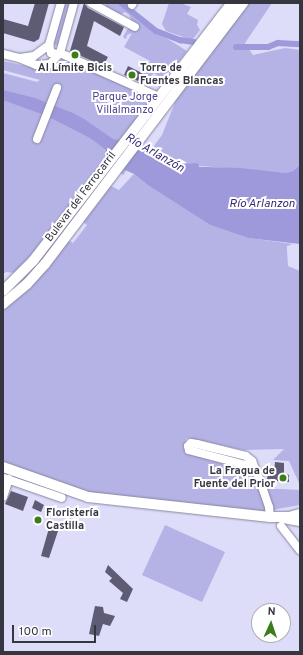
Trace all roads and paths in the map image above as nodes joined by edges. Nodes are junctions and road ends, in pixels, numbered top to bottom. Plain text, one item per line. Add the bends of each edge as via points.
1 (61, 3) edge
2 (74, 3) edge
3 (91, 3) edge
4 (232, 3) edge
5 (243, 3) edge
6 (135, 27) dead end
7 (49, 45) junction
8 (3, 54) edge
9 (59, 54) junction
10 (20, 58) junction
11 (57, 89) dead end
12 (159, 97) junction
13 (38, 135) dead end
14 (3, 291) edge
15 (3, 304) edge
16 (3, 467) edge
17 (256, 472) junction
18 (47, 483) junction
19 (3, 497) edge
20 (300, 514) edge
21 (270, 517) junction
22 (281, 522) junction
23 (300, 522) edge
24 (300, 550) edge

1 - 7 street
2 - 9 street
3 - 6 street
4 - 12 main road, Bulevar del Ferrocarril
5 - 15 main road, Bulevar del Ferrocarril via 45,264 27,284
7 - 9 street via 51,53
7 - 10 street via 34,56
8 - 10 street
9 - 10 street via 54,62 47,65
9 - 12 street
11 - 13 street
12 - 14 main road, Bulevar del Ferrocarril via 33,261
16 - 18 main road
17 - 17 street via 252,461 246,456 197,444 191,443 188,446 189,450 246,465
17 - 21 street
18 - 19 street via 62,498 7,479
18 - 21 main road via 88,497
20 - 22 main road
21 - 22 main road
22 - 23 street
22 - 24 street

